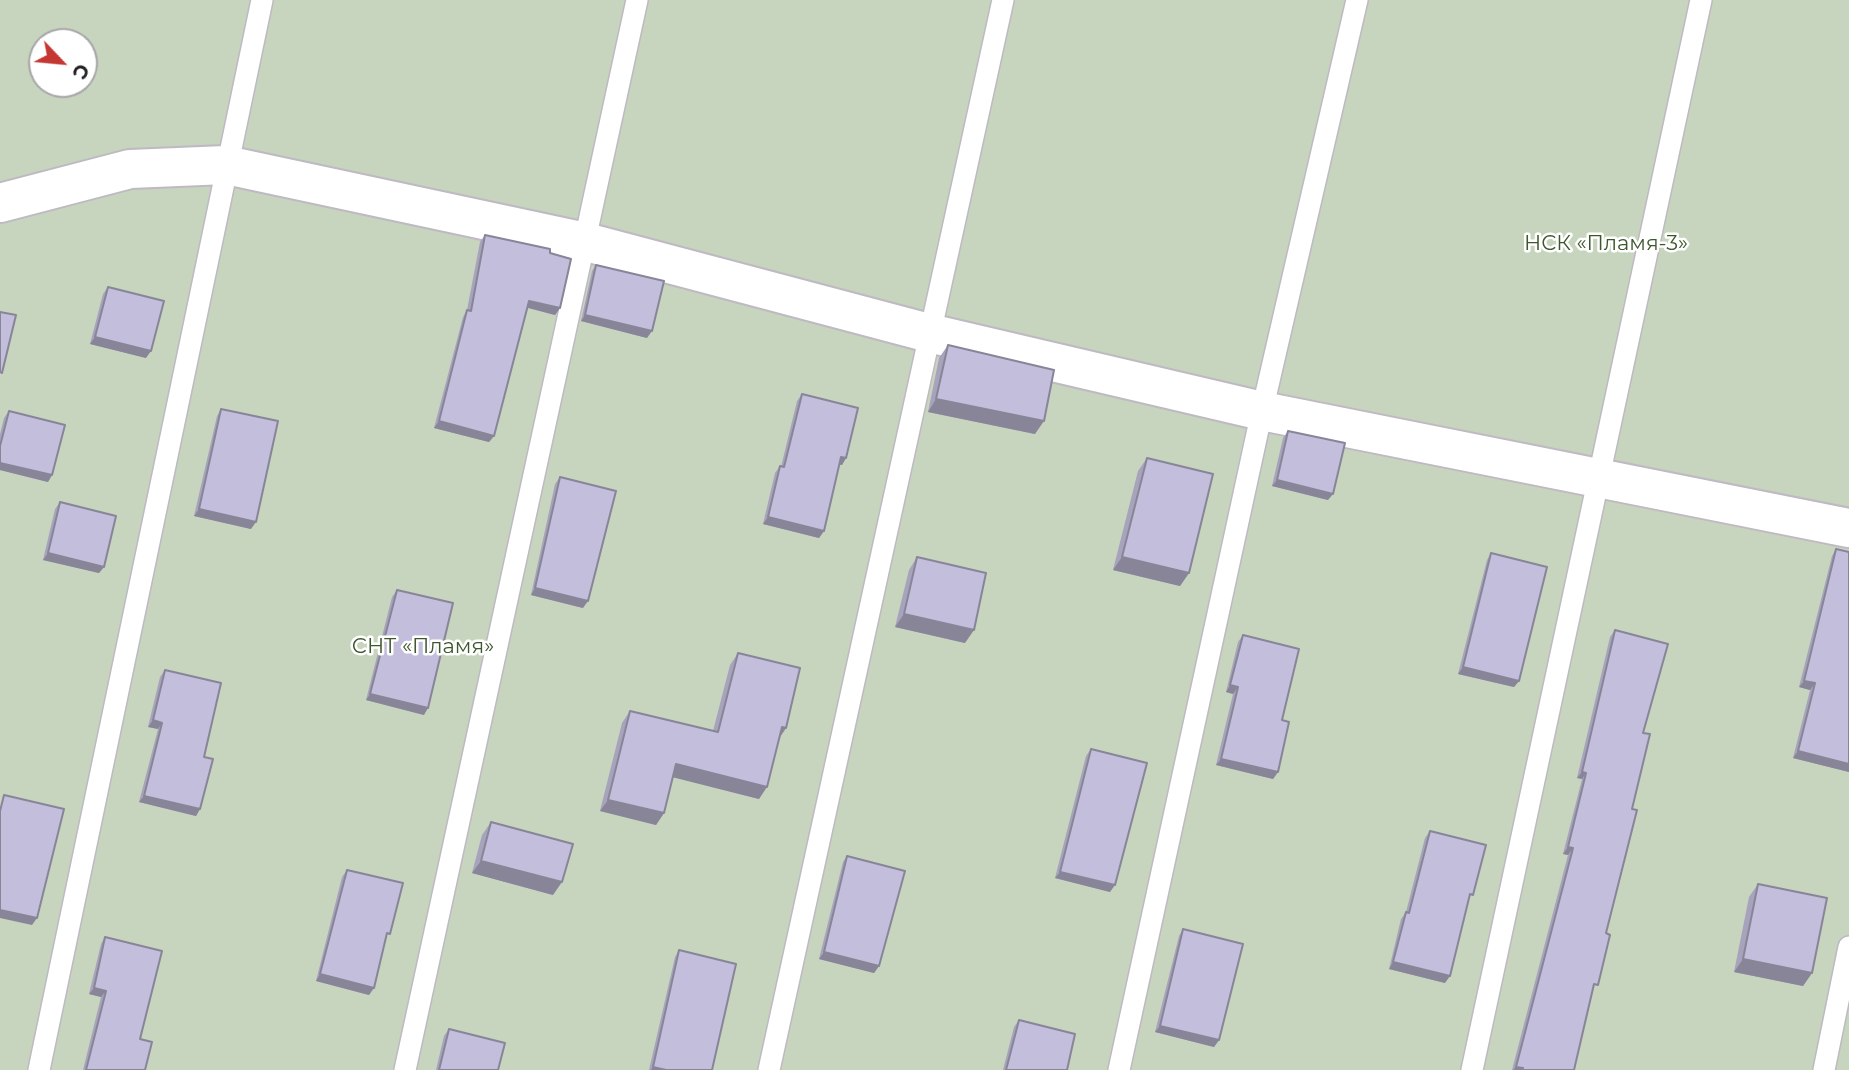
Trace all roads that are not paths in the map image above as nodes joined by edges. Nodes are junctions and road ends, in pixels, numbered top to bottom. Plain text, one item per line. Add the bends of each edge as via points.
1 (262, 0) edge
2 (637, 0) edge
3 (1003, 0) edge
4 (1357, 0) edge
5 (1702, 0) edge
6 (226, 164) junction
7 (0, 203) edge
8 (586, 242) junction
9 (929, 333) junction
10 (1262, 411) junction
11 (1598, 478) junction
12 (1849, 528) edge
13 (1849, 947) edge
14 (38, 1070) edge
15 (405, 1070) edge
16 (769, 1070) edge
17 (1119, 1070) edge
18 (1472, 1070) edge
19 (1824, 1070) edge

1 - 6 lane
2 - 8 lane
3 - 9 lane
4 - 10 lane
5 - 11 lane
6 - 7 street via 130,169
6 - 8 street
6 - 14 lane
8 - 9 street
8 - 15 lane
9 - 10 street
9 - 16 lane
10 - 11 street
10 - 17 lane
11 - 12 street
11 - 18 lane
13 - 19 lane

